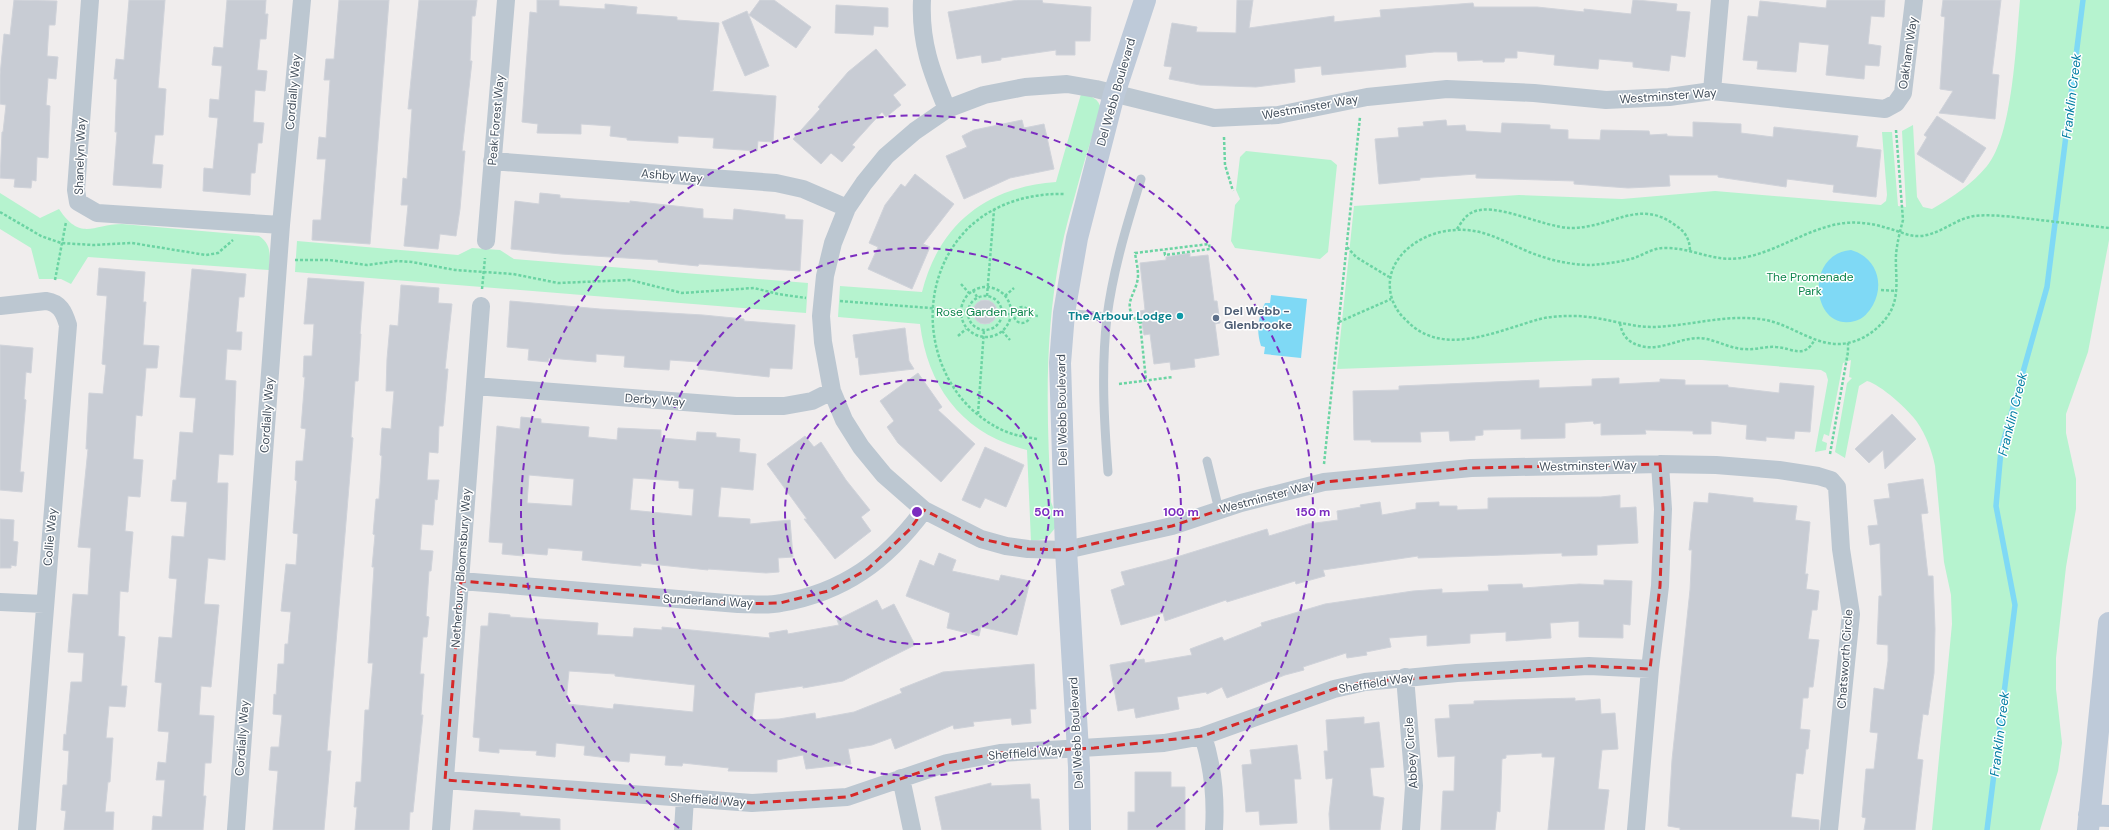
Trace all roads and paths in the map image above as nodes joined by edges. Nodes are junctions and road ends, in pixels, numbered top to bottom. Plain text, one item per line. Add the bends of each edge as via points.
1 (90, 0) edge
2 (302, 0) edge
3 (506, 0) edge
4 (922, 0) edge
5 (1145, 0) edge
6 (1720, 0) edge
7 (1914, 0) edge
8 (1712, 91) junction
9 (1114, 94) junction
10 (1896, 103) joint
11 (947, 109) junction
12 (1360, 117) dead end
13 (1896, 130) dead end
14 (1224, 137) dead end
15 (492, 161) junction
16 (1141, 179) dead end
17 (1233, 191) dead end
18 (1064, 194) dead end
19 (847, 208) junction
20 (994, 210) junction
21 (0, 212) edge
22 (66, 222) dead end
23 (281, 225) junction
24 (2108, 227) edge
25 (1457, 229) junction
26 (1900, 233) junction
27 (238, 236) dead end
28 (61, 242) junction
29 (485, 247) joint
30 (1347, 247) junction
31 (1164, 250) junction
32 (1690, 252) junction
33 (293, 260) dead end
34 (484, 272) junction
35 (1388, 277) junction
36 (55, 280) dead end
37 (961, 284) dead end
38 (987, 287) junction
39 (1014, 288) dead end
40 (973, 290) junction
41 (1881, 290) dead end
42 (1896, 291) junction
43 (969, 294) junction
44 (987, 296) junction
45 (1005, 296) junction
46 (977, 297) junction
47 (482, 298) joint
48 (809, 298) dead end
49 (1391, 299) junction
50 (836, 301) dead end
51 (0, 306) edge
52 (933, 308) junction
53 (960, 310) junction
54 (968, 311) junction
55 (1002, 313) junction
56 (1064, 313) junction
57 (1010, 314) junction
58 (1014, 315) junction
59 (1030, 315) junction
60 (1038, 316) dead end
61 (1107, 317) junction
62 (1339, 322) junction
63 (1620, 323) junction
64 (974, 327) junction
65 (966, 329) junction
66 (984, 330) junction
67 (970, 332) junction
68 (1002, 332) junction
69 (958, 336) dead end
70 (984, 338) junction
71 (1815, 339) junction
72 (1010, 340) dead end
73 (1848, 343) junction
74 (1173, 377) dead end
75 (1146, 380) junction
76 (1120, 384) dead end
77 (475, 386) junction
78 (832, 391) junction
79 (978, 414) junction
80 (1037, 439) dead end
81 (1830, 454) dead end
82 (1207, 461) dead end
83 (1660, 464) junction
84 (1324, 466) dead end
85 (1108, 472) dead end
86 (1818, 476) joint
87 (924, 510) junction
88 (1219, 510) junction
89 (1066, 550) junction
90 (461, 582) junction
91 (0, 602) edge
92 (44, 604) junction
93 (2109, 623) edge
94 (1650, 669) junction
95 (1405, 677) junction
96 (1203, 736) junction
97 (1078, 750) junction
98 (901, 778) junction
99 (445, 780) junction
100 (685, 798) junction
101 (2095, 820) edge
102 (27, 830) edge
103 (236, 830) edge
104 (441, 830) edge
105 (683, 830) edge
106 (912, 830) edge
107 (1080, 830) edge
108 (1214, 830) edge
109 (1411, 830) edge
110 (1636, 830) edge
111 (1830, 830) edge

1 - 23 street, Shanelyn Way via 76,190 78,202 97,213
2 - 23 street, Cordially Way
3 - 15 street, Peak Forest Way
4 - 11 street via 921,21 928,62
5 - 9 street, Del Webb Boulevard
6 - 8 street
7 - 10 street, Oakham Way via 1903,93
8 - 9 street, Westminster Way via 1669,97 1606,100 1534,92 1447,89 1367,97 1278,115 1214,118
8 - 10 street, Westminster Way via 1885,110
9 - 11 street, Westminster Way via 1067,84 1025,86 984,95
9 - 56 street, Del Webb Boulevard via 1077,238
11 - 19 street, Westminster Way via 915,131 886,156
12 - 30 path
13 - 26 path via 1903,220
14 - 17 path via 1225,164
15 - 19 street, Ashby Way via 776,183 803,189
15 - 29 street, Peak Forest Way
16 - 61 lane via 1118,256
18 - 20 path via 1036,195
19 - 78 street, Westminster Way via 833,243 825,276 821,316
20 - 38 path
20 - 52 path via 974,223 951,251 937,283
21 - 28 path via 41,236
22 - 28 path
23 - 103 street, Cordially Way
24 - 26 path via 1978,216 1961,219 1936,233 1921,236
25 - 32 path via 1491,234 1530,252 1570,264 1594,265 1615,262 1664,248
25 - 32 path via 1472,212 1486,210 1506,211 1550,226 1570,228 1588,227 1630,214 1654,213 1666,218 1683,231 1690,242
25 - 35 path via 1424,236 1414,242
26 - 32 path via 1860,223 1841,223 1813,230 1750,256 1730,259
26 - 42 path via 1896,258
27 - 28 path via 218,254 132,243 93,245
28 - 36 path
29 - 34 path
30 - 35 path via 1356,257
30 - 62 path
31 - 31 path via 1209,244 1210,249 1165,255
31 - 75 path via 1135,253 1138,275 1130,308 1132,316 1141,322
33 - 34 path via 329,260 367,265 396,261 412,262 455,270
34 - 47 path
34 - 48 path via 558,282 630,280 682,293 754,288
35 - 49 path
37 - 43 path
38 - 40 path
38 - 44 path
38 - 45 path
39 - 45 path
40 - 43 path
40 - 46 path
41 - 42 path
42 - 73 path via 1890,313 1878,328 1866,337
43 - 53 path via 962,302
44 - 46 path
44 - 55 path via 995,298
45 - 57 path via 1010,304
46 - 54 path via 970,304
47 - 77 street, Netherbury Bloomsbury Way
49 - 62 path
49 - 63 path via 1406,321 1417,330 1433,337 1447,339 1481,338 1542,319 1561,316 1583,316
50 - 52 path
51 - 92 street, Collie Way via 53,302 60,307 68,325
52 - 53 path
52 - 79 path via 935,345 944,371 962,399
53 - 54 path
53 - 65 path
54 - 64 path
55 - 57 path
55 - 66 path via 994,328
56 - 61 lane
56 - 89 street, Del Webb Boulevard via 1060,363
57 - 58 path
57 - 68 path via 1010,321
58 - 59 path via 1017,309 1022,307
58 - 59 path via 1021,323 1028,320
59 - 60 path
61 - 85 lane via 1103,414
62 - 84 path
63 - 71 path via 1647,327 1675,326 1748,317 1786,325
63 - 71 path via 1624,336 1629,341 1650,348 1698,338 1738,349 1777,347 1803,351 1809,349
64 - 66 path
64 - 67 path
65 - 67 path
65 - 69 path
66 - 70 path
67 - 70 path
68 - 70 path
68 - 72 path
70 - 79 path
71 - 73 path via 1836,344
73 - 81 path
74 - 75 path
75 - 76 path
77 - 78 street, Derby Way via 736,406 784,406 812,401
77 - 90 street, Netherbury Bloomsbury Way
78 - 87 street, Westminster Way via 844,420 862,447 884,475
79 - 80 path via 1007,432
82 - 88 lane
83 - 86 street, Westminster Way via 1716,465
83 - 88 street, Westminster Way via 1471,468 1324,482
83 - 94 street via 1663,509 1660,586
86 - 111 street, Chatsworth Circle via 1831,480 1837,487 1841,549 1851,614
87 - 89 street, Westminster Way via 981,539 1028,549
87 - 90 street, Sunderland Way via 904,535 868,569 828,591 780,604 738,604
88 - 89 street, Westminster Way via 1172,526
89 - 97 street, Del Webb Boulevard
90 - 99 street, Netherbury Bloomsbury Way
91 - 92 street
92 - 102 street, Collie Way
93 - 101 street
94 - 95 street, Sheffield Way via 1589,666
94 - 110 street
95 - 96 street, Sheffield Way via 1334,689
95 - 109 street, Abbey Circle via 1414,786
96 - 97 street, Sheffield Way via 1164,743
96 - 108 street via 1210,757 1213,782
97 - 98 street, Sheffield Way via 1000,753 947,762
97 - 107 street, Del Webb Boulevard
98 - 100 street, Sheffield Way via 847,797 752,803
98 - 106 street
99 - 100 street, Sheffield Way
99 - 104 street, Netherbury Bloomsbury Way
100 - 105 street

